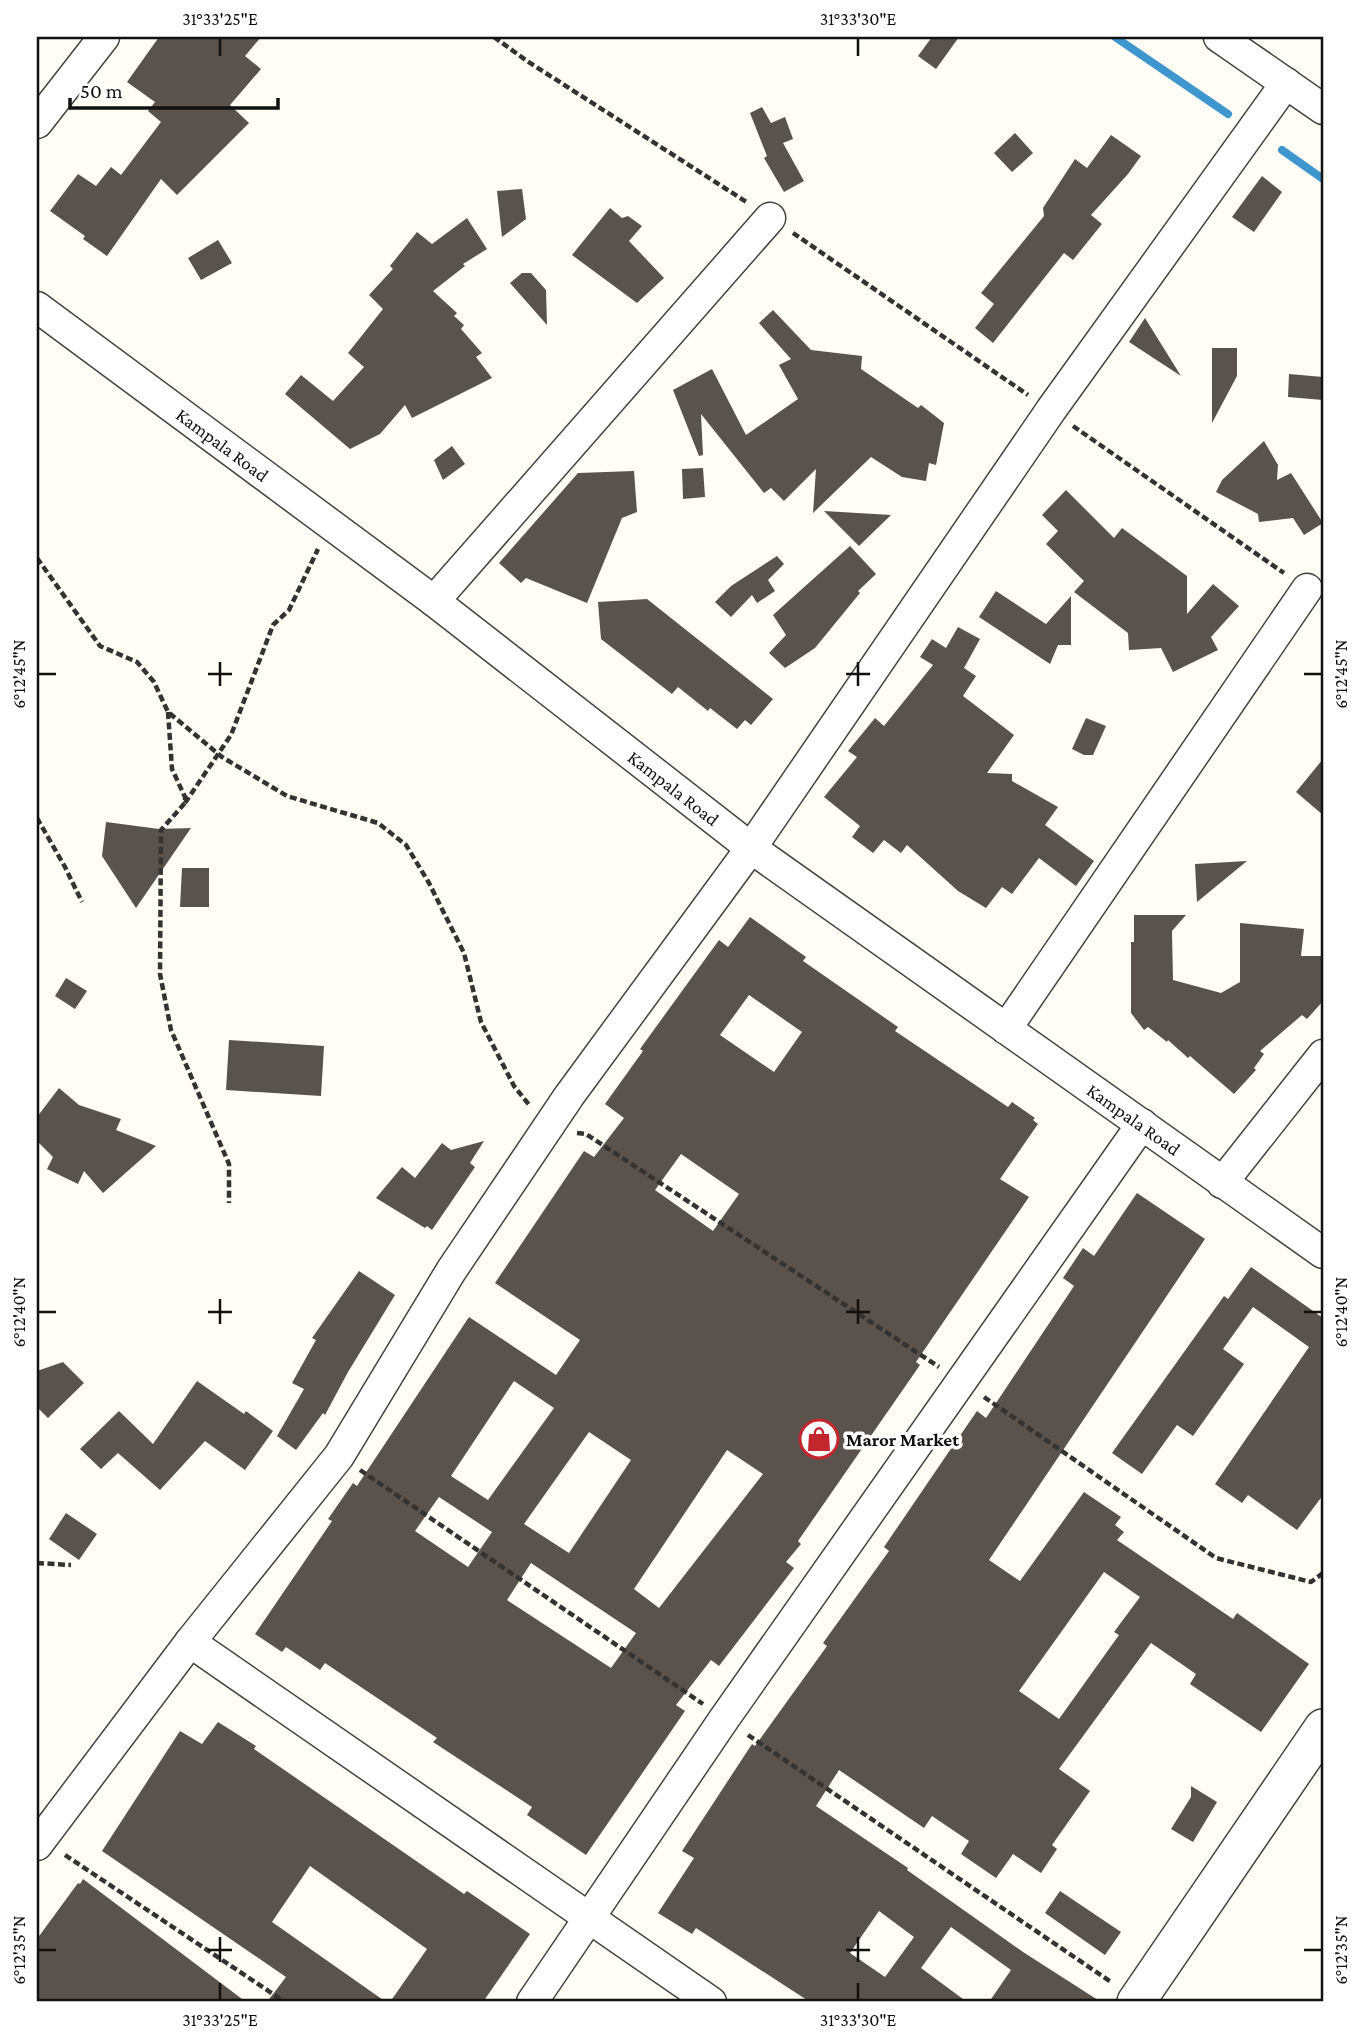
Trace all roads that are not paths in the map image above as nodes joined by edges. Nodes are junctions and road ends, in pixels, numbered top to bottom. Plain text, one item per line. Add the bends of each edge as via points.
1 (104, 37) edge
2 (1219, 37) edge
3 (1286, 83) junction
4 (1323, 109) edge
5 (37, 123) edge
6 (770, 218) road end
7 (37, 307) edge
8 (1307, 589) road end
9 (434, 601) junction
10 (751, 848) junction
11 (1006, 1029) junction
12 (1323, 1055) edge
13 (1142, 1124) junction
14 (1222, 1183) junction
15 (1323, 1253) edge
16 (190, 1642) junction
17 (1323, 1728) edge
18 (39, 1842) edge
19 (591, 1918) junction
20 (532, 2002) edge
21 (711, 2002) edge
22 (1136, 2002) edge

1 - 5 street
2 - 3 street
3 - 4 street
3 - 10 street via 1051,410
6 - 9 street
7 - 9 street, Kampala Road
8 - 11 street
9 - 10 street, Kampala Road
10 - 11 street, Kampala Road
10 - 16 street via 569,1096 451,1271 339,1456
11 - 13 street, Kampala Road
12 - 14 street
13 - 14 street, Kampala Road
13 - 19 street via 724,1719
14 - 15 street, Kampala Road
16 - 18 street
16 - 19 street
17 - 22 street
19 - 20 street
19 - 21 street

